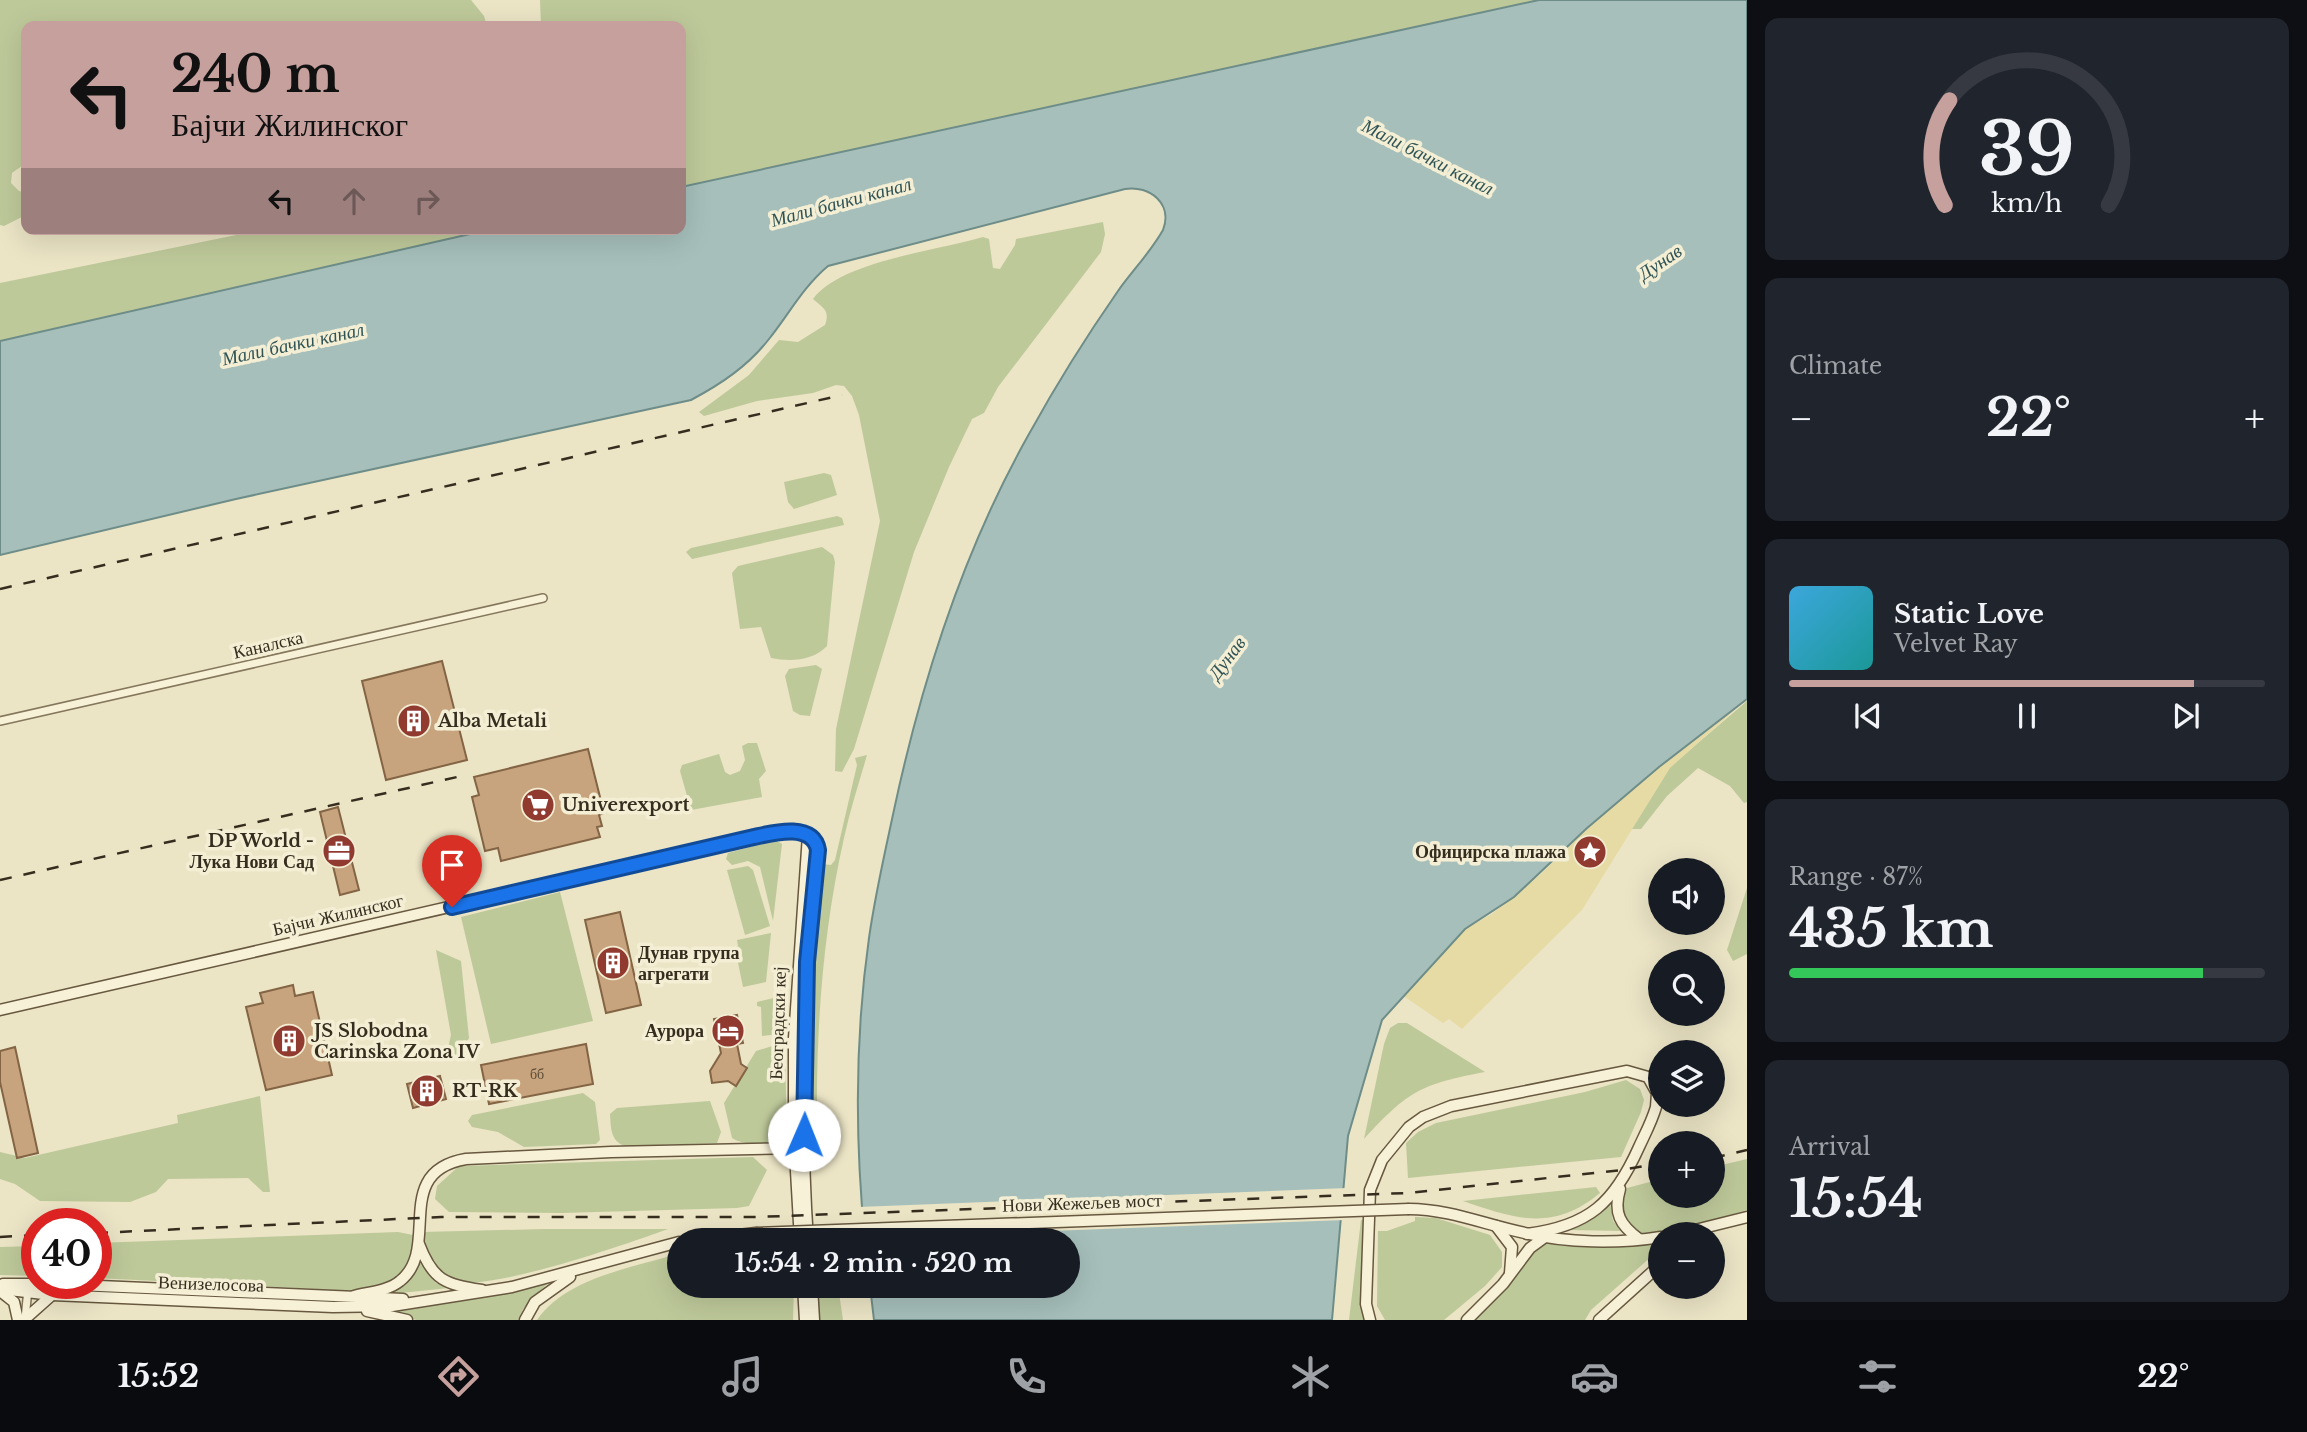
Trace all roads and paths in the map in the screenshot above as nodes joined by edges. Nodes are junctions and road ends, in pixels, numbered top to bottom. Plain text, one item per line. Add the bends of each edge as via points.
1 (542, 598) dead end
2 (0, 722) edge
3 (808, 835) joint
4 (0, 1010) edge
5 (799, 1148) junction
6 (1621, 1184) junction
7 (1747, 1217) edge
8 (1730, 1221) junction
9 (1725, 1222) edge
10 (1725, 1224) edge
11 (1496, 1226) junction
12 (800, 1228) edge
13 (807, 1228) edge
14 (892, 1228) edge
15 (1527, 1234) junction
16 (1545, 1237) junction
17 (1648, 1238) edge
18 (1639, 1239) junction
19 (418, 1241) junction
20 (667, 1245) edge
21 (589, 1266) junction
22 (1510, 1276) junction
23 (1648, 1276) edge
24 (0, 1288) edge
25 (21, 1288) edge
26 (112, 1290) edge
27 (493, 1291) junction
28 (354, 1296) junction
29 (112, 1297) edge
30 (804, 1298) edge
31 (813, 1298) edge
32 (26, 1299) edge
33 (47, 1299) edge
34 (420, 1300) junction
35 (344, 1307) junction
36 (23, 1320) edge
37 (407, 1320) edge
38 (525, 1320) edge
39 (805, 1320) edge
40 (814, 1320) edge
41 (1370, 1320) edge
42 (1467, 1320) edge
43 (1599, 1320) edge

1 - 2 street, Каналска
3 - 4 main road, Бајчи Жилинског via 778,832 754,837
3 - 5 main road, Београдски кеј via 813,838 813,849
5 - 12 main road, Београдски кеј
5 - 13 main road, Београдски кеј
5 - 19 main road via 458,1161 437,1172 427,1184 421,1199
6 - 15 main road via 1583,1219
6 - 18 main road via 1616,1204 1619,1219
6 - 41 main road via 1656,1107 1655,1086 1642,1074 1627,1071 1583,1079 1463,1103 1423,1117 1388,1149 1372,1183 1366,1273
7 - 8 main road
8 - 9 main road
8 - 10 main road
11 - 14 main road, Нови Жежељев мост, bridge via 1447,1212 1409,1209
11 - 15 main road, Нови Жежељев мост
11 - 22 main road via 1511,1247
15 - 16 main road, Нови Жежељев мост
16 - 18 main road, Нови Жежељев мост
16 - 22 main road via 1530,1248
17 - 18 main road, Нови Жежељев мост
19 - 27 main road via 436,1276 452,1284
19 - 28 main road via 411,1270 399,1282
20 - 21 main road, Венизелосова
21 - 27 main road, Венизелосова
21 - 38 main road via 550,1289 535,1302
22 - 42 main road
23 - 43 main road
24 - 25 main road, Венизелосова
24 - 36 main road
26 - 28 main road, Венизелосова
27 - 34 main road, Венизелосова
28 - 34 main road, Венизелосова
29 - 35 main road, Венизелосова
30 - 39 main road
31 - 40 main road
32 - 36 street
33 - 36 main road
34 - 35 main road, Венизелосова
35 - 37 main road

